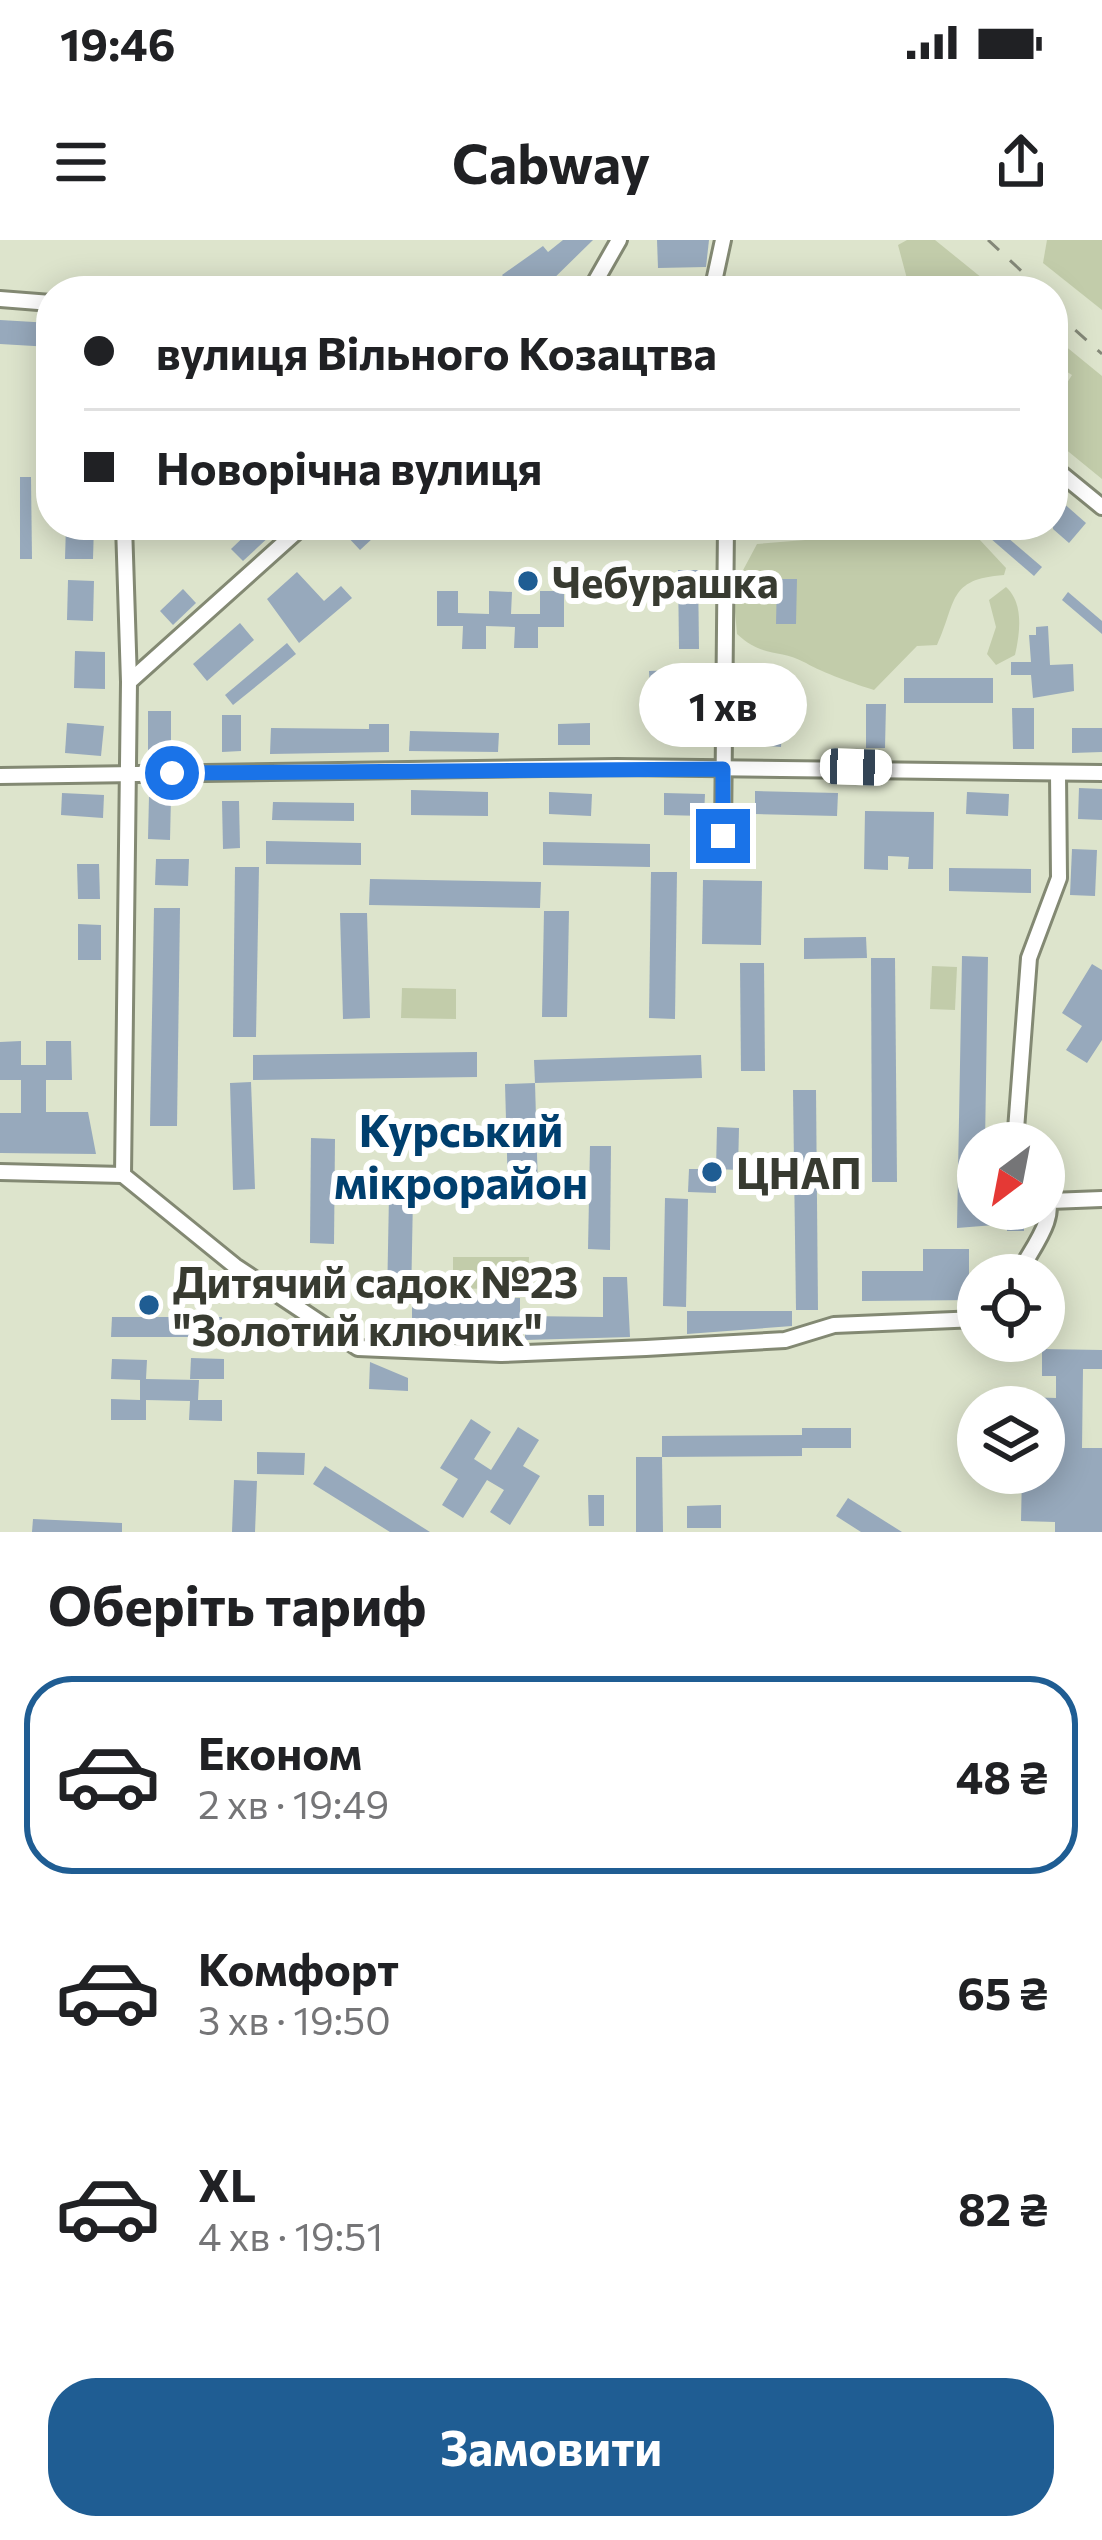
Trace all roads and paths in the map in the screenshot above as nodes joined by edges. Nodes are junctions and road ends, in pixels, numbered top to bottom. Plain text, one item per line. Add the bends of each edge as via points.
1 (620, 240) edge
2 (723, 240) edge
3 (599, 276) edge
4 (715, 276) edge
5 (0, 298) edge
6 (36, 302) edge
7 (1068, 479) edge
8 (1102, 507) edge
9 (124, 540) edge
10 (287, 540) edge
11 (726, 540) edge
12 (129, 682) junction
13 (723, 769) junction
14 (127, 773) junction
15 (1102, 773) edge
16 (1058, 774) junction
17 (0, 776) edge
18 (723, 836) dead end
19 (1017, 1122) edge
20 (0, 1172) edge
21 (123, 1175) junction
22 (1065, 1197) edge
23 (1102, 1199) edge
24 (957, 1320) edge

1 - 3 street
2 - 4 street
5 - 6 street
7 - 8 street
9 - 12 street
10 - 12 street
11 - 13 street
12 - 14 street
13 - 14 street
13 - 16 street
13 - 18 street
14 - 17 street
14 - 21 street
15 - 16 street
16 - 19 street via 1059,878 1029,958
20 - 21 street
21 - 24 street via 235,1266 358,1348 646,1348
22 - 23 street

